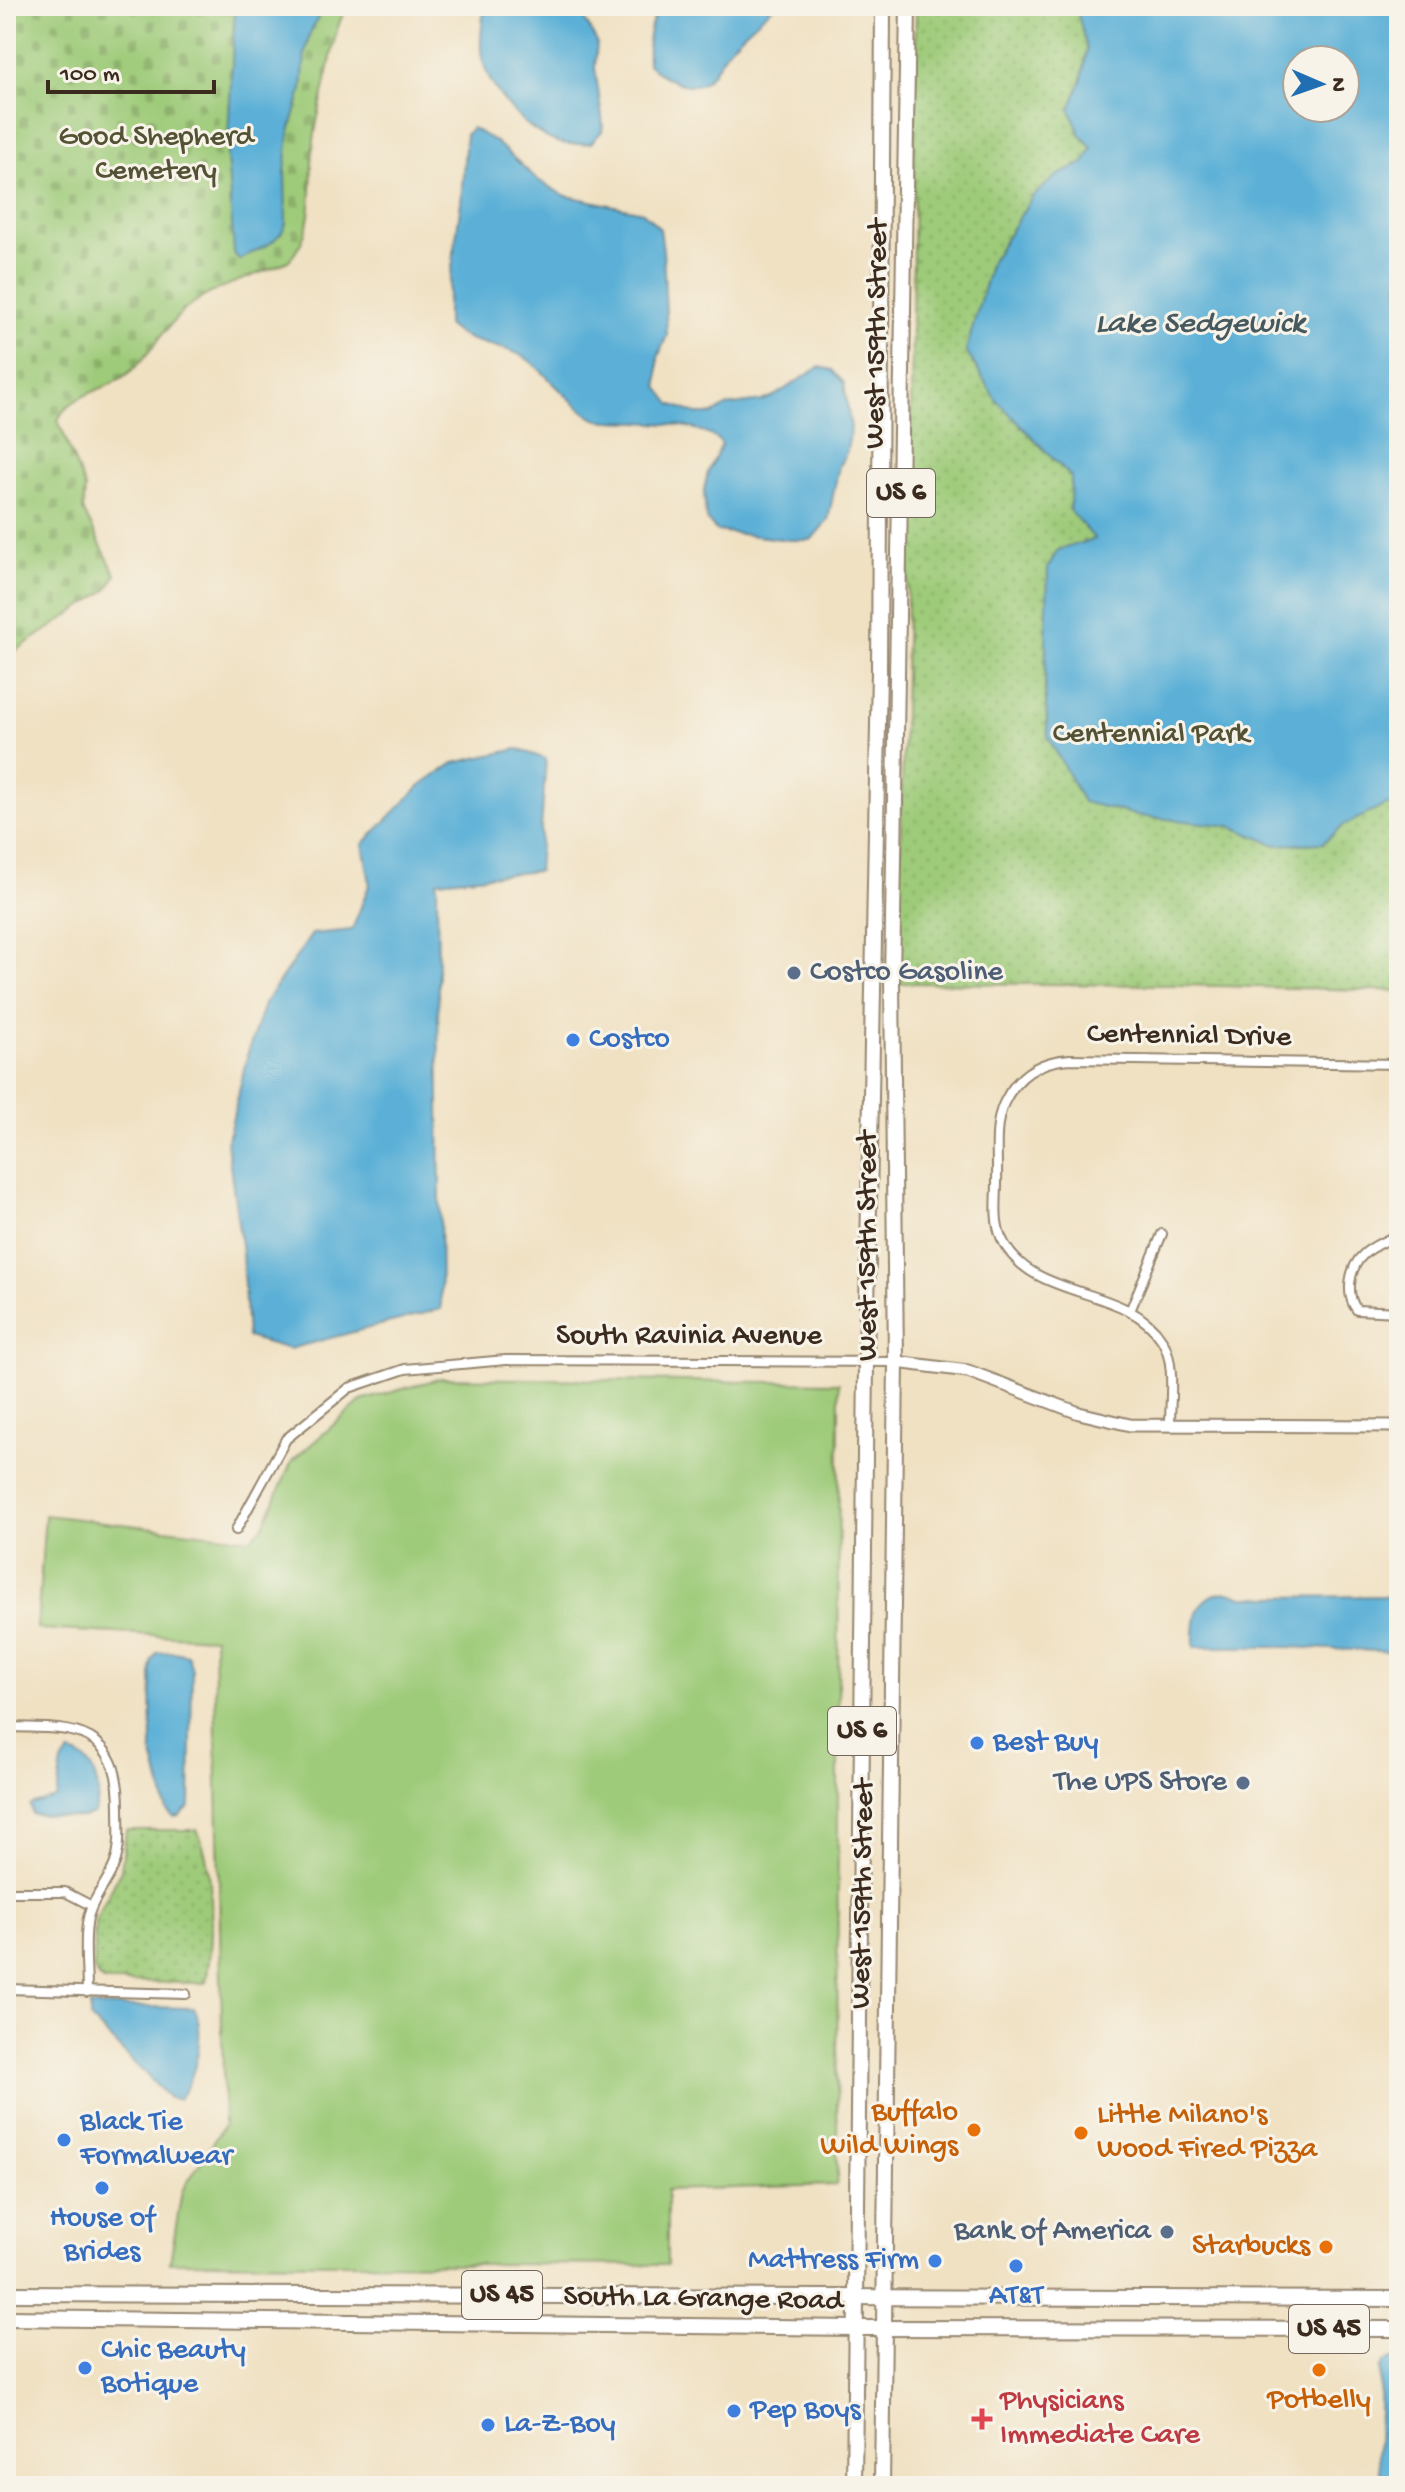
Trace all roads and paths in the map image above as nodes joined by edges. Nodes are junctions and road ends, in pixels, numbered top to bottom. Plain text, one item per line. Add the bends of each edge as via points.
1 (883, 6) edge
2 (908, 6) edge
3 (884, 144) junction
4 (907, 146) junction
5 (1399, 1064) edge
6 (1162, 1234) dead end
7 (1399, 1235) edge
8 (1130, 1311) junction
9 (1399, 1312) edge
10 (866, 1362) junction
11 (896, 1362) junction
12 (1170, 1424) junction
13 (1399, 1426) edge
14 (236, 1530) dead end
15 (6, 1727) edge
16 (6, 1892) edge
17 (92, 1906) junction
18 (6, 1989) edge
19 (87, 1992) junction
20 (186, 1994) dead end
21 (6, 2294) edge
22 (856, 2296) junction
23 (885, 2296) junction
24 (1399, 2299) edge
25 (6, 2318) edge
26 (884, 2327) junction
27 (855, 2328) junction
28 (1399, 2329) edge
29 (854, 2486) edge
30 (882, 2486) edge

1 - 3 main road, West 159th Street / US 6
2 - 4 main road, West 159th Street / US 6
3 - 4 main road
3 - 10 main road, West 159th Street / US 6
4 - 11 main road, West 159th Street / US 6 via 892,980
5 - 8 street, Centennial Drive via 1052,1060 1024,1075 1011,1088 998,1129 1001,1236 1026,1267
6 - 8 street
7 - 9 street via 1364,1254 1351,1279 1350,1297 1357,1310
8 - 12 street via 1162,1340 1168,1358
10 - 11 street, South Ravinia Avenue
10 - 14 street, South Ravinia Avenue via 506,1360 405,1369 349,1388 286,1439
10 - 22 main road, West 159th Street / US 6
11 - 12 street, South Ravinia Avenue via 968,1371 1079,1413 1130,1425
11 - 23 main road, West 159th Street / US 6
12 - 13 street, South Ravinia Avenue
15 - 17 street via 66,1728 91,1738 115,1767 119,1844
16 - 17 street via 65,1892
17 - 19 street via 87,1922
18 - 19 street
19 - 20 street
21 - 22 main road, South La Grange Road / US 45
22 - 23 main road, South La Grange Road / US 45
22 - 27 main road, West 159th Street / US 6
23 - 24 main road, South La Grange Road / US 45
23 - 26 main road, West 159th Street / US 6
25 - 27 main road, South La Grange Road / US 45
26 - 27 main road, South La Grange Road / US 45
26 - 28 main road, South La Grange Road / US 45
26 - 30 main road, West 159th Street / US 6
27 - 29 main road, West 159th Street / US 6

